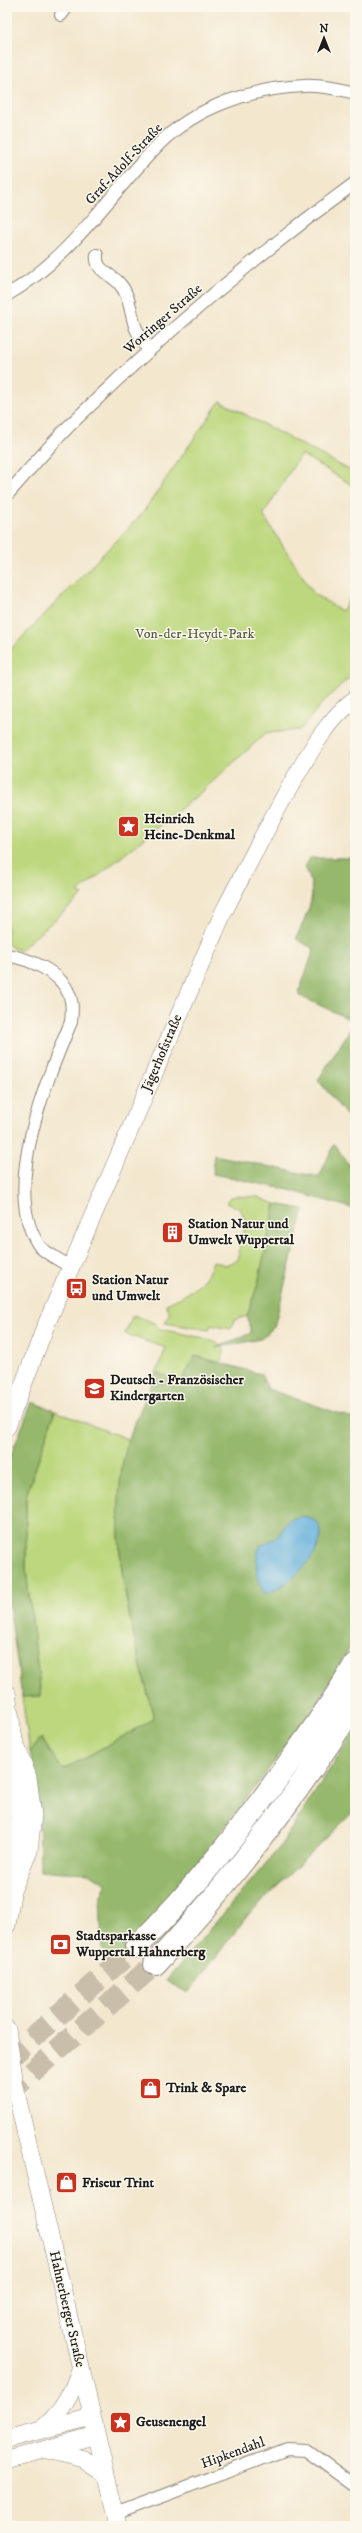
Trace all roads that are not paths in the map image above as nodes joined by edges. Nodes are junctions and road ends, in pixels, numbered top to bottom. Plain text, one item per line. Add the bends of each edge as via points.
1 (355, 92) edge
2 (355, 183) edge
3 (97, 254) dead end
4 (7, 295) edge
5 (149, 351) junction
6 (7, 495) edge
7 (355, 699) edge
8 (7, 955) edge
9 (71, 1267) junction
10 (7, 1427) edge
11 (355, 1664) edge
12 (7, 1693) edge
13 (355, 1704) edge
14 (14, 1740) junction
15 (7, 1874) edge
16 (9, 1898) edge
17 (7, 1925) edge
18 (137, 1946) tunnel mouth
19 (155, 1964) tunnel mouth
20 (7, 2030) edge
21 (7, 2066) edge
22 (16, 2092) junction
23 (81, 2367) junction
24 (92, 2417) junction
25 (42, 2430) junction
26 (96, 2435) junction
27 (7, 2439) edge
28 (47, 2450) junction
29 (7, 2460) edge
30 (106, 2474) junction
31 (355, 2486) edge
32 (117, 2520) edge

1 - 4 street, Graf-Adolf-Straße via 306,86 272,89 231,100 191,119 160,144 59,256
2 - 5 street, Worringer Straße via 297,226
3 - 5 street via 96,261 99,267 119,283 126,294 135,326
5 - 6 street, Worringer Straße via 71,424
7 - 9 main road, Jägerhofstraße via 324,731 312,748 223,913
8 - 9 street via 32,962 58,979 69,993 72,1006 71,1022 23,1134 16,1185 21,1212 28,1230 40,1247
9 - 10 main road, Jägerhofstraße
11 - 18 highway via 314,1727 248,1818 192,1886
12 - 14 main road
13 - 19 highway via 263,1839
14 - 15 main road via 11,1754 20,1821 17,1851
14 - 16 main road via 28,1777 33,1815 29,1851
16 - 17 main road
20 - 22 main road, Hahnerberger Straße
21 - 22 main road, Hahnerberger Straße
22 - 23 main road, Hahnerberger Straße
23 - 24 main road, Hahnerberger Straße
23 - 25 main road via 69,2400
24 - 25 main road
24 - 26 main road, Hahnerberger Straße
25 - 27 main road
26 - 28 main road
26 - 30 main road, Hahnerberger Straße
28 - 29 main road
28 - 30 main road via 84,2459
30 - 32 main road, Hahnerberger Straße
31 - 32 street, Hipkendahl via 306,2450 287,2449

